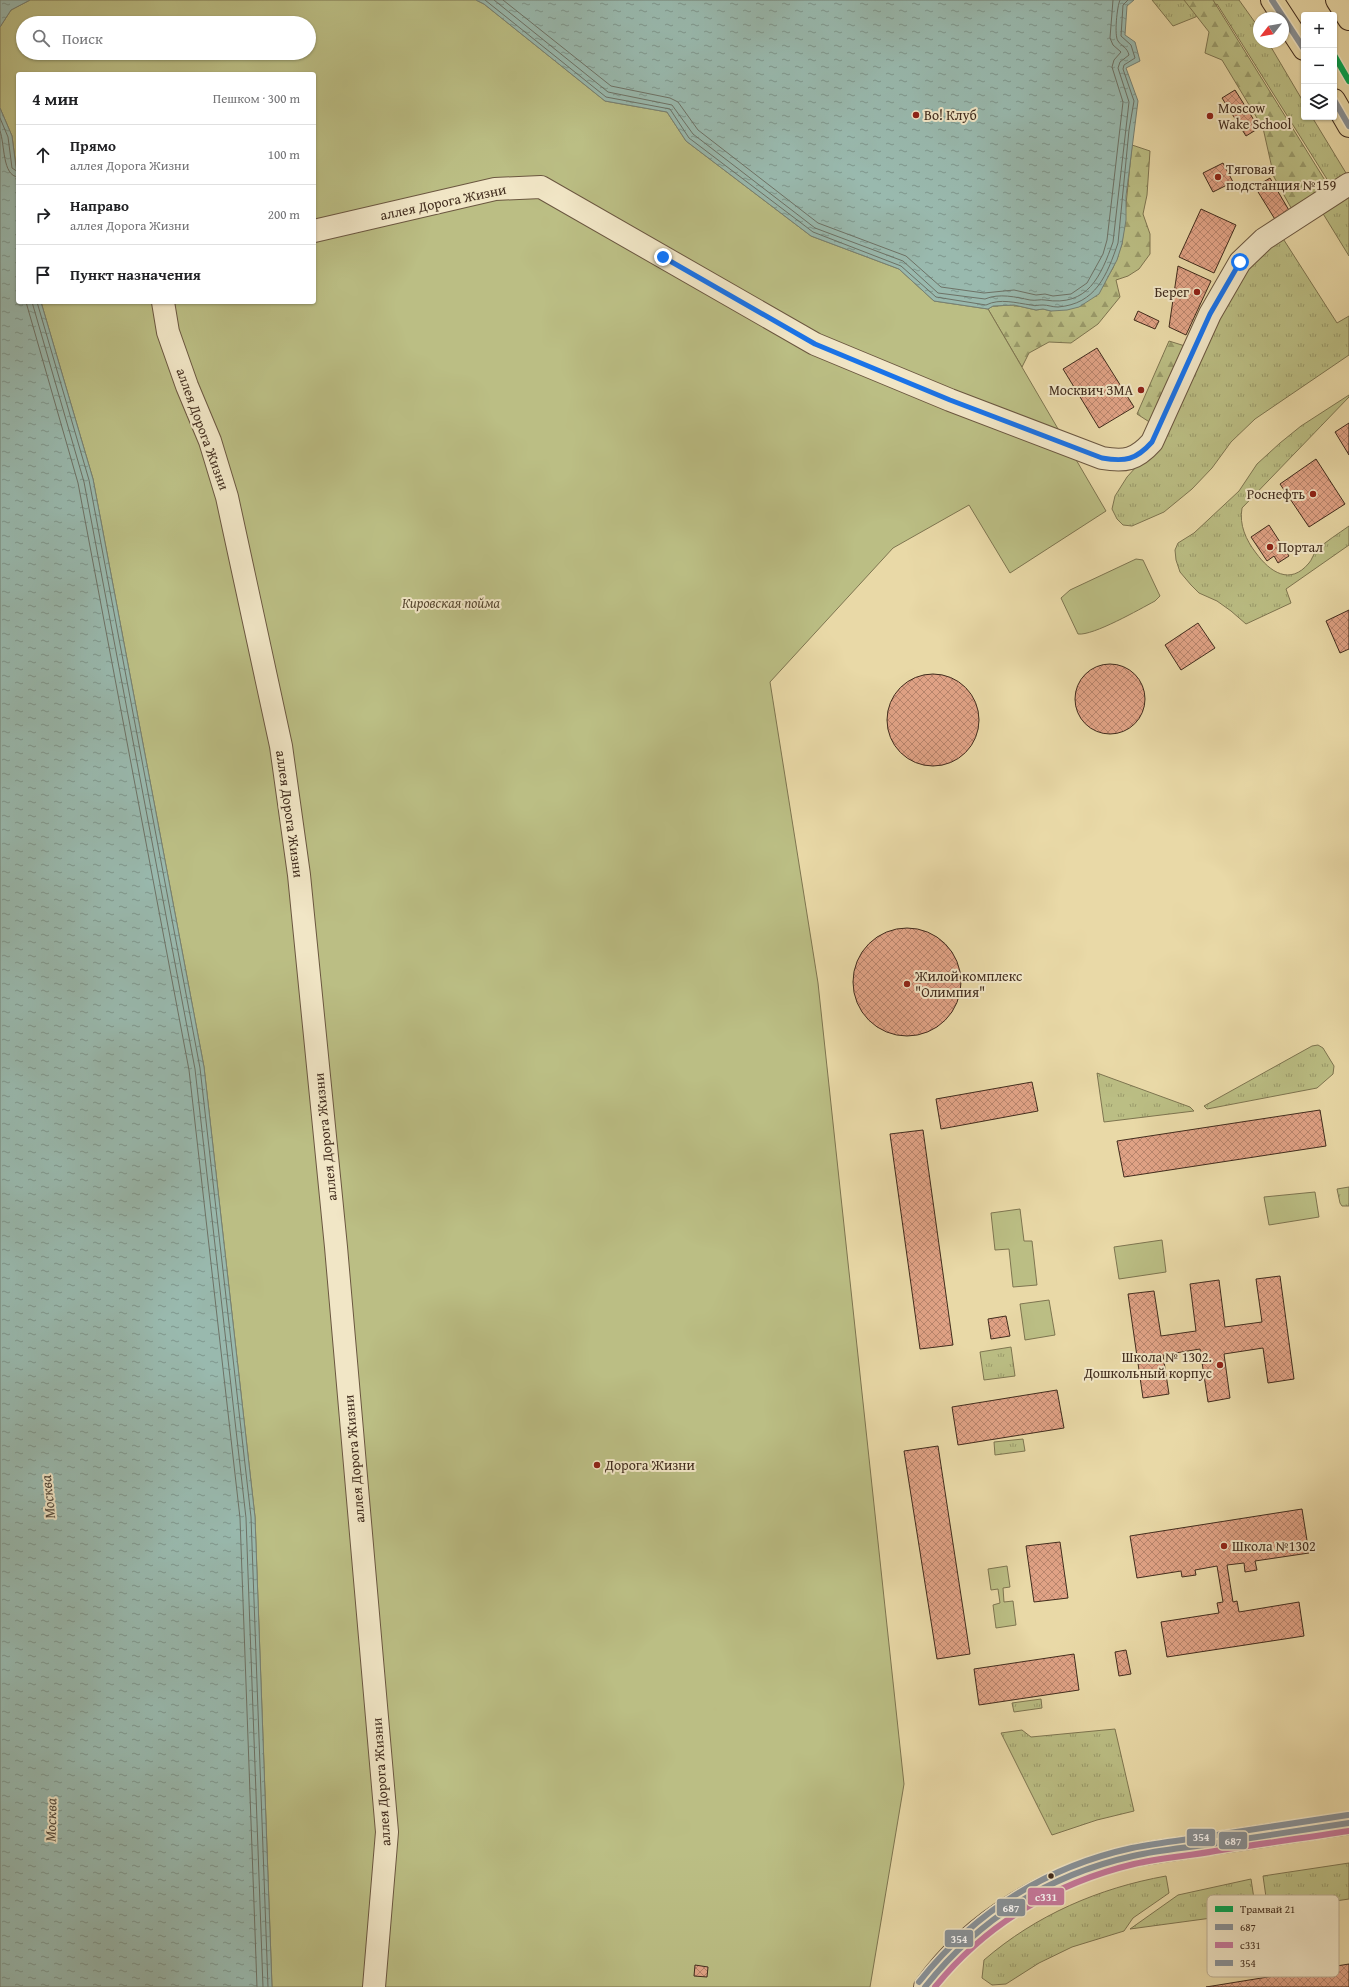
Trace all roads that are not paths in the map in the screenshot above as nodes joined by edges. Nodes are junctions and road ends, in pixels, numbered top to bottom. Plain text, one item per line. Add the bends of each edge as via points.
1 (1272, 0) edge
2 (1337, 0) edge
3 (1349, 19) edge
4 (1301, 44) edge
5 (1337, 105) edge
6 (1349, 126) edge
7 (1349, 184) edge
8 (316, 231) edge
9 (163, 304) edge
10 (1349, 1823) edge
11 (374, 1987) edge
12 (925, 1987) edge

1 - 4 main road
2 - 3 main road
5 - 6 main road
7 - 8 street, аллея Дорога Жизни via 1264,238 1240,262 1210,314 1152,442 1142,453 1117,461 1102,458 950,400 815,344 541,187 495,188
9 - 11 street, аллея Дорога Жизни via 168,332 210,441 227,497 281,746 299,875 336,1246 387,1832
10 - 12 street via 1135,1856 1073,1874 1036,1892 996,1917 952,1955

